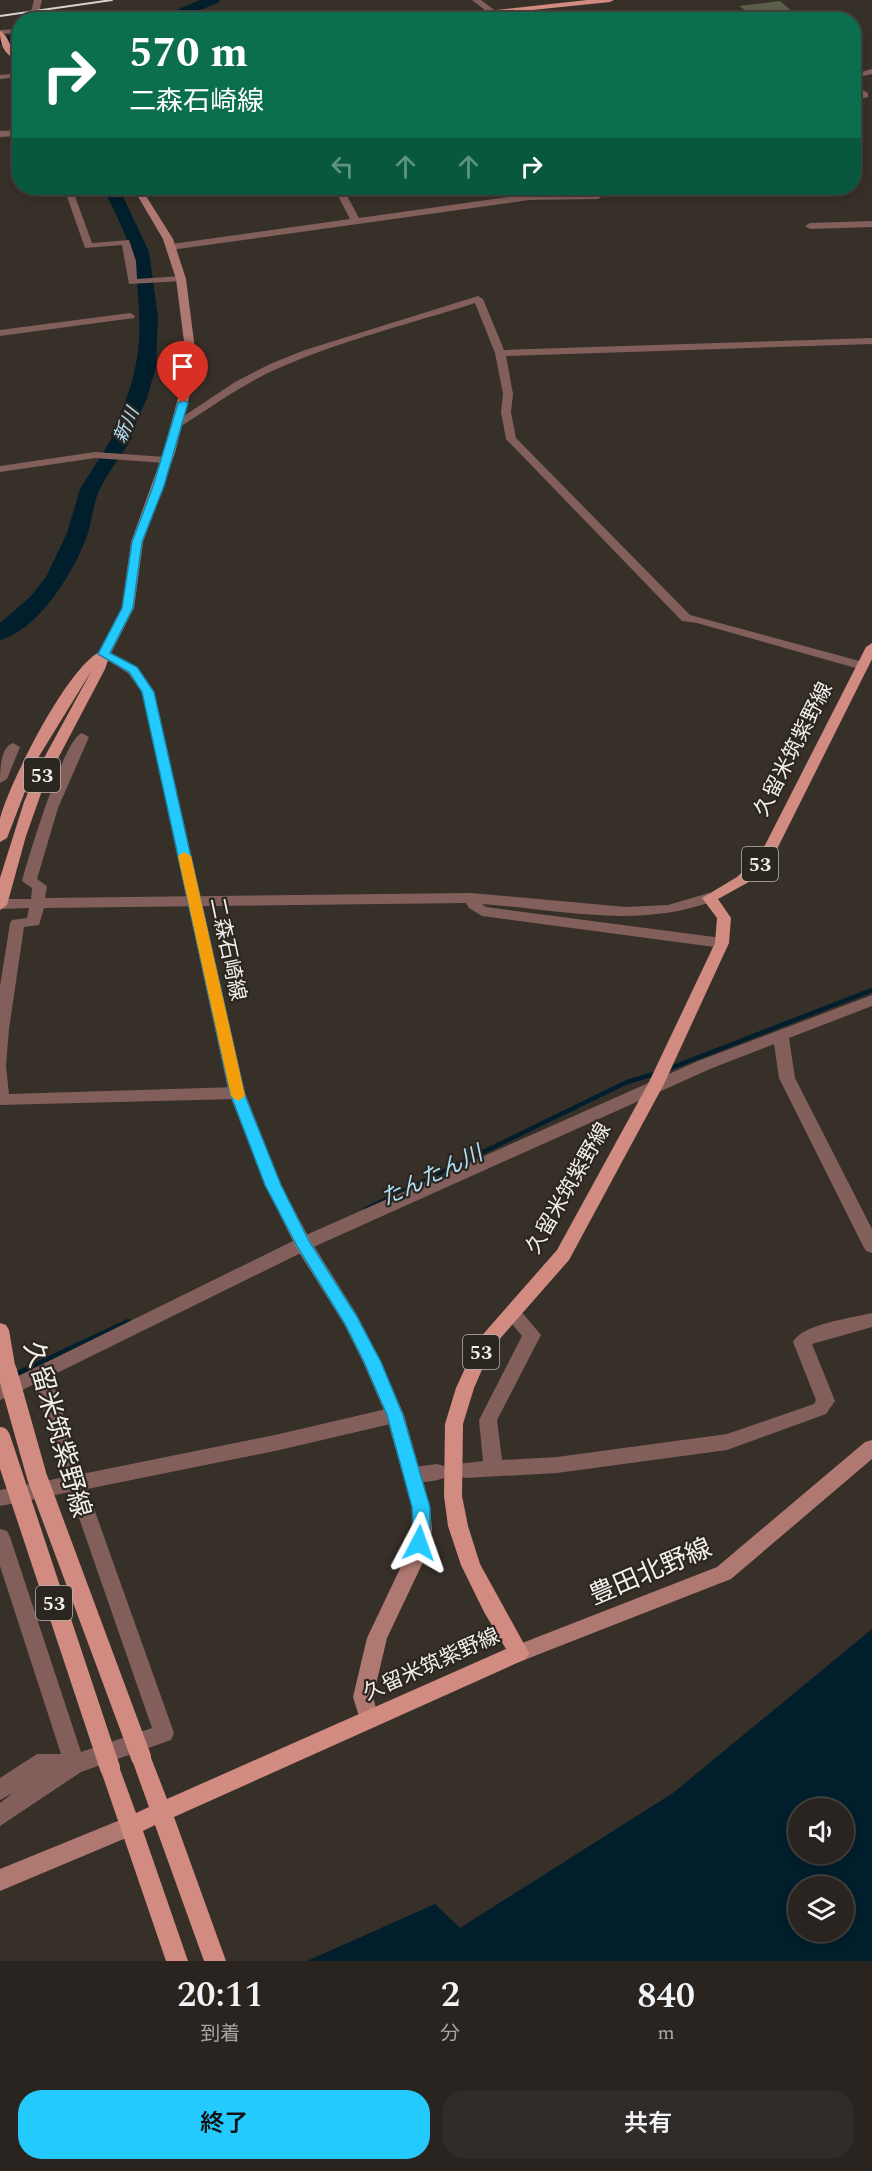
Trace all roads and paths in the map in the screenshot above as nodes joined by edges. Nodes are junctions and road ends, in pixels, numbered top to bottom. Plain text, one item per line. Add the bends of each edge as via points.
1 (476, 0) edge
2 (610, 0) edge
3 (593, 1) edge
4 (518, 10) joint
5 (493, 12) joint
6 (0, 32) edge
7 (12, 55) edge
8 (70, 195) edge
9 (141, 195) edge
10 (342, 195) edge
11 (598, 196) dead end
12 (355, 220) junction
13 (872, 224) edge
14 (810, 226) dead end
15 (171, 247) junction
16 (181, 279) junction
17 (130, 316) dead end
18 (0, 333) edge
19 (872, 341) edge
20 (500, 353) junction
21 (177, 424) junction
22 (165, 460) junction
23 (0, 469) edge
24 (872, 647) edge
25 (104, 654) junction
26 (863, 666) junction
27 (82, 737) dead end
28 (13, 747) dead end
29 (0, 779) edge
30 (0, 838) edge
31 (471, 898) junction
32 (709, 898) junction
33 (195, 902) junction
34 (37, 903) junction
35 (0, 904) edge
36 (722, 943) junction
37 (872, 1000) edge
38 (782, 1036) junction
39 (0, 1063) edge
40 (0, 1069) edge
41 (655, 1085) junction
42 (237, 1093) junction
43 (303, 1244) junction
44 (872, 1246) edge
45 (513, 1314) junction
46 (872, 1320) edge
47 (0, 1330) edge
48 (42, 1374) junction
49 (0, 1393) edge
50 (395, 1415) junction
51 (0, 1437) edge
52 (872, 1448) edge
53 (493, 1467) junction
54 (465, 1470) dead end
55 (437, 1472) dead end
56 (413, 1474) junction
57 (76, 1484) junction
58 (0, 1497) edge
59 (0, 1537) edge
60 (519, 1653) junction
61 (369, 1719) junction
62 (75, 1764) junction
63 (0, 1790) edge
64 (162, 1813) junction
65 (0, 1816) edge
66 (130, 1826) junction
67 (0, 1880) edge
68 (177, 1961) edge
69 (215, 1961) edge

1 - 5 street
2 - 3 main road
3 - 4 main road
4 - 5 main road
6 - 7 main road
8 - 16 street via 88,246 126,242 132,282
9 - 15 main road
10 - 12 street
11 - 12 street via 529,197
12 - 15 street
13 - 14 street
15 - 16 main road
16 - 21 main road via 192,365
17 - 18 street
19 - 20 street
20 - 21 street via 478,299 273,366
20 - 26 street via 511,439 686,618 698,618
21 - 22 main road
22 - 23 street via 95,455
22 - 25 main road via 137,542 128,608
24 - 26 main road, 久留米筑紫野線 / 53
25 - 30 main road, 53 via 84,670 31,758
25 - 33 main road, 二森石崎線 via 133,670 148,692
25 - 35 main road, 53 via 98,673 44,772 22,826
26 - 32 main road, 久留米筑紫野線 / 53 via 766,857 742,880
27 - 34 street via 42,829 29,881 40,886
28 - 29 street
31 - 32 street via 634,913
31 - 33 street
31 - 36 street via 482,911
32 - 36 main road, 久留米筑紫野線 / 53 via 725,917
33 - 34 street
33 - 42 main road, 二森石崎線
34 - 35 street
34 - 39 street via 34,922 17,923 1,1029
36 - 41 main road, 久留米筑紫野線 / 53
37 - 38 street
38 - 41 street
38 - 44 street via 787,1078
40 - 42 street via 1,1100
41 - 43 street
41 - 45 main road, 久留米筑紫野線 / 53 via 562,1255
42 - 43 main road, 二森石崎線 via 273,1185
43 - 48 street
43 - 50 main road, 二森石崎線 via 351,1320
45 - 53 street via 532,1335 488,1420
45 - 60 main road, 久留米筑紫野線 / 53 via 484,1345 465,1388 454,1424 452,1463 458,1526 471,1565
46 - 53 street via 809,1336 802,1342 826,1401 820,1409 727,1442 557,1465
47 - 64 main road, 久留米筑紫野線 / 53, bridge via 37,1477
48 - 49 street
48 - 57 street
50 - 56 main road, 二森石崎線
50 - 57 street
51 - 66 main road, 53, bridge
52 - 60 main road, 豊田北野線 via 724,1573
53 - 54 street
55 - 56 street
56 - 61 main road, 二森石崎線 via 422,1530 416,1556 377,1638 363,1697
57 - 58 street
57 - 62 street via 164,1733
59 - 62 street
60 - 61 main road, 久留米筑紫野線
61 - 64 main road, 久留米筑紫野線
62 - 63 street via 37,1764
62 - 65 street
64 - 66 main road, 久留米筑紫野線
64 - 69 main road, 久留米筑紫野線 / 53
66 - 67 main road
66 - 68 main road, 53

